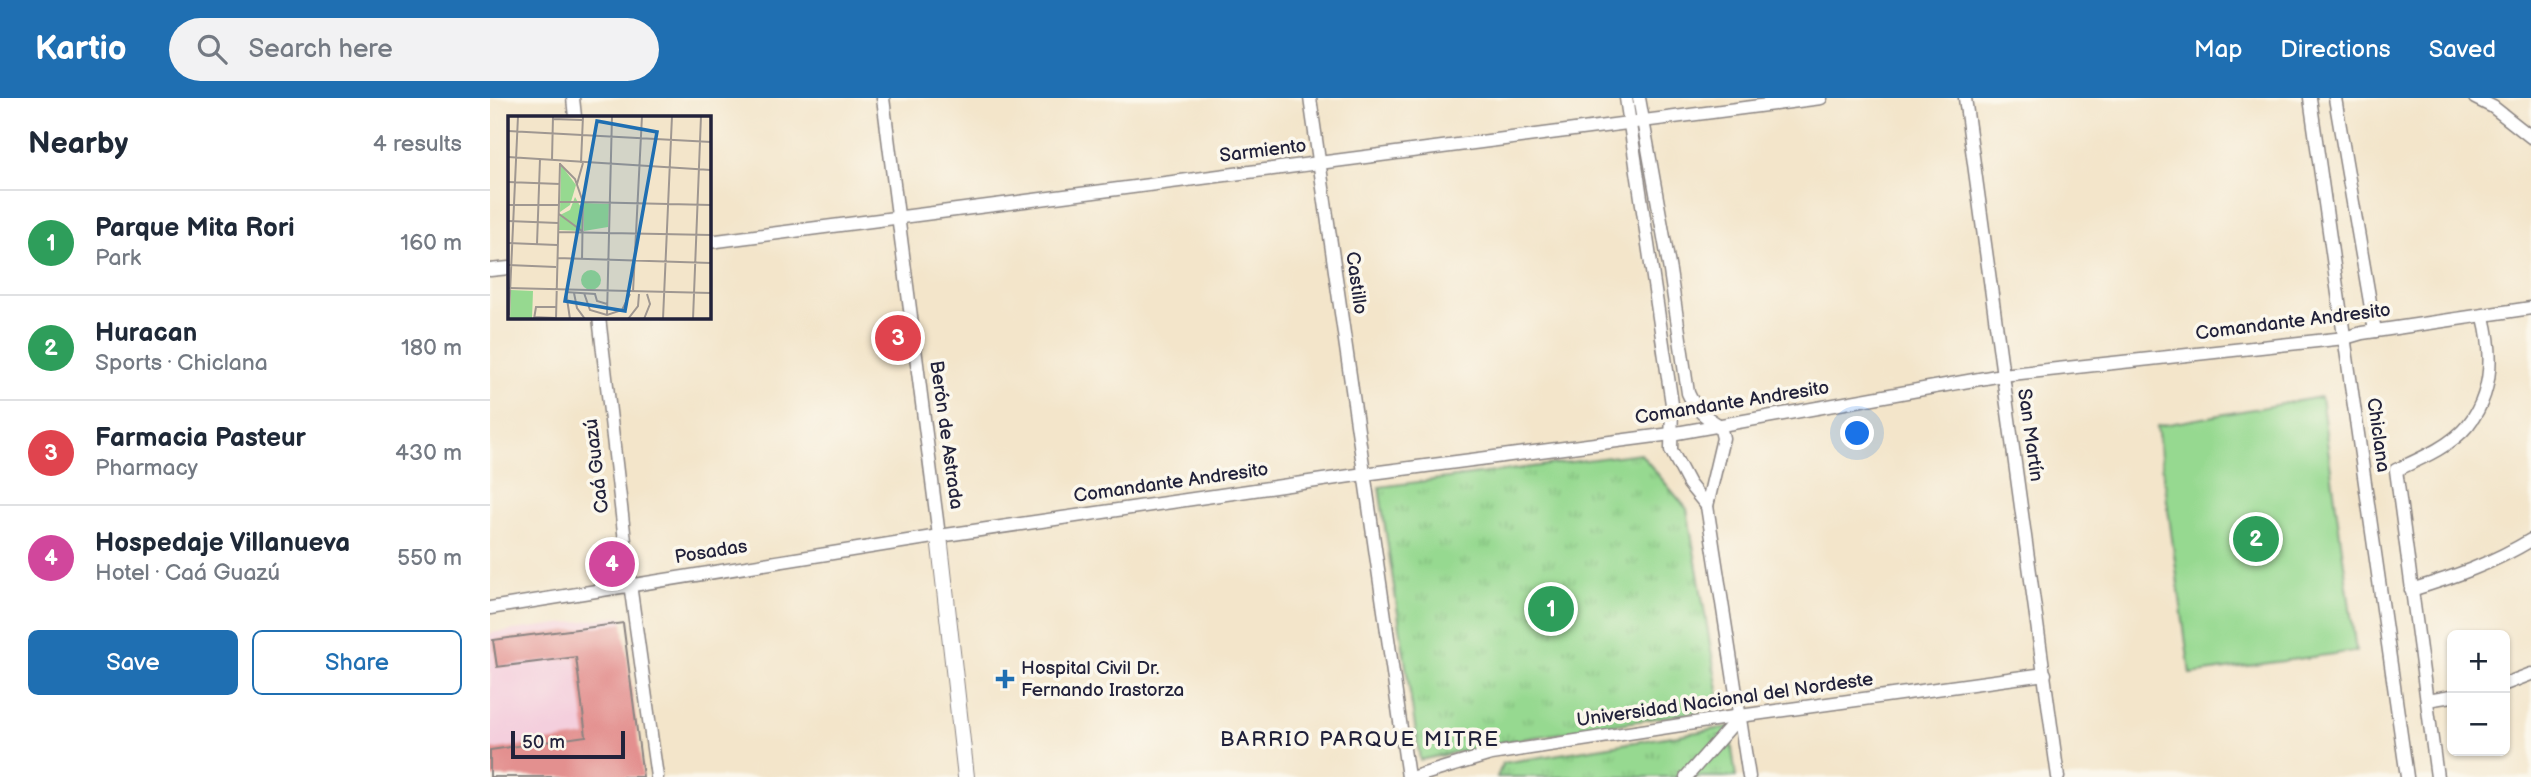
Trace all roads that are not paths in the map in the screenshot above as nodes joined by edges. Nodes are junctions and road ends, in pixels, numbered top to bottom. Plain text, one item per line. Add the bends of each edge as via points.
1 (573, 98) edge
2 (883, 98) edge
3 (1310, 98) edge
4 (1626, 98) edge
5 (1639, 98) edge
6 (1821, 98) edge
7 (1965, 98) edge
8 (2310, 98) edge
9 (2335, 98) edge
10 (2475, 98) edge
11 (575, 116) edge
12 (1636, 122) junction
13 (2531, 137) edge
14 (1319, 163) junction
15 (896, 218) junction
16 (710, 242) edge
17 (508, 268) edge
18 (490, 270) edge
19 (2531, 308) edge
20 (2484, 317) junction
21 (599, 318) edge
22 (2375, 331) junction
23 (2346, 338) junction
24 (2002, 375) junction
25 (1720, 426) junction
26 (1671, 434) junction
27 (1364, 474) junction
28 (1707, 506) junction
29 (939, 537) junction
30 (2531, 540) edge
31 (630, 584) junction
32 (2412, 590) junction
33 (490, 608) edge
34 (2045, 674) junction
35 (2531, 674) edge
36 (2510, 682) edge
37 (2447, 697) edge
38 (2427, 700) junction
39 (1740, 716) junction
40 (657, 777) edge
41 (966, 777) edge
42 (1408, 777) edge
43 (1414, 777) edge
44 (1686, 777) edge
45 (1749, 777) edge
46 (2058, 777) edge
47 (2407, 777) edge
48 (2437, 777) edge

1 - 11 street
2 - 15 street, Berón de Astrada
3 - 14 street, Castillo
4 - 12 street
5 - 12 street
6 - 12 street, Sarmiento
7 - 24 street, San Martín
8 - 23 street, Chiclana
9 - 22 street
10 - 13 street
12 - 14 street, Sarmiento
12 - 25 street via 1670,271 1688,393 1694,406
12 - 26 street via 1672,404
14 - 15 street, Sarmiento
14 - 27 street, Castillo
15 - 16 street, Sarmiento
15 - 29 street, Berón de Astrada
17 - 18 street
19 - 20 street, Comandante Andresito
20 - 22 street, Comandante Andresito
20 - 32 street via 2491,346 2490,372 2468,425 2447,443 2396,470
21 - 31 street, Caá Guazú
22 - 23 street, Comandante Andresito
23 - 24 street, Comandante Andresito
23 - 47 street, Chiclana
24 - 25 street, Comandante Andresito
24 - 34 street, San Martín
25 - 26 street, Comandante Andresito
25 - 28 street via 1723,438
26 - 27 street, Comandante Andresito
26 - 28 street via 1671,450
27 - 29 street, Comandante Andresito
27 - 42 street, Castillo
28 - 39 street
29 - 31 street, Posadas
29 - 41 street, Berón de Astrada
30 - 32 street via 2461,575
31 - 33 street, Posadas
31 - 40 street, Caá Guazú
32 - 38 street
34 - 39 street, Universidad Nacional del Nordeste
34 - 46 street, San Martín
35 - 36 street
37 - 38 street
38 - 48 street
39 - 43 street, Universidad Nacional del Nordeste via 1491,754
39 - 44 street
39 - 45 street

